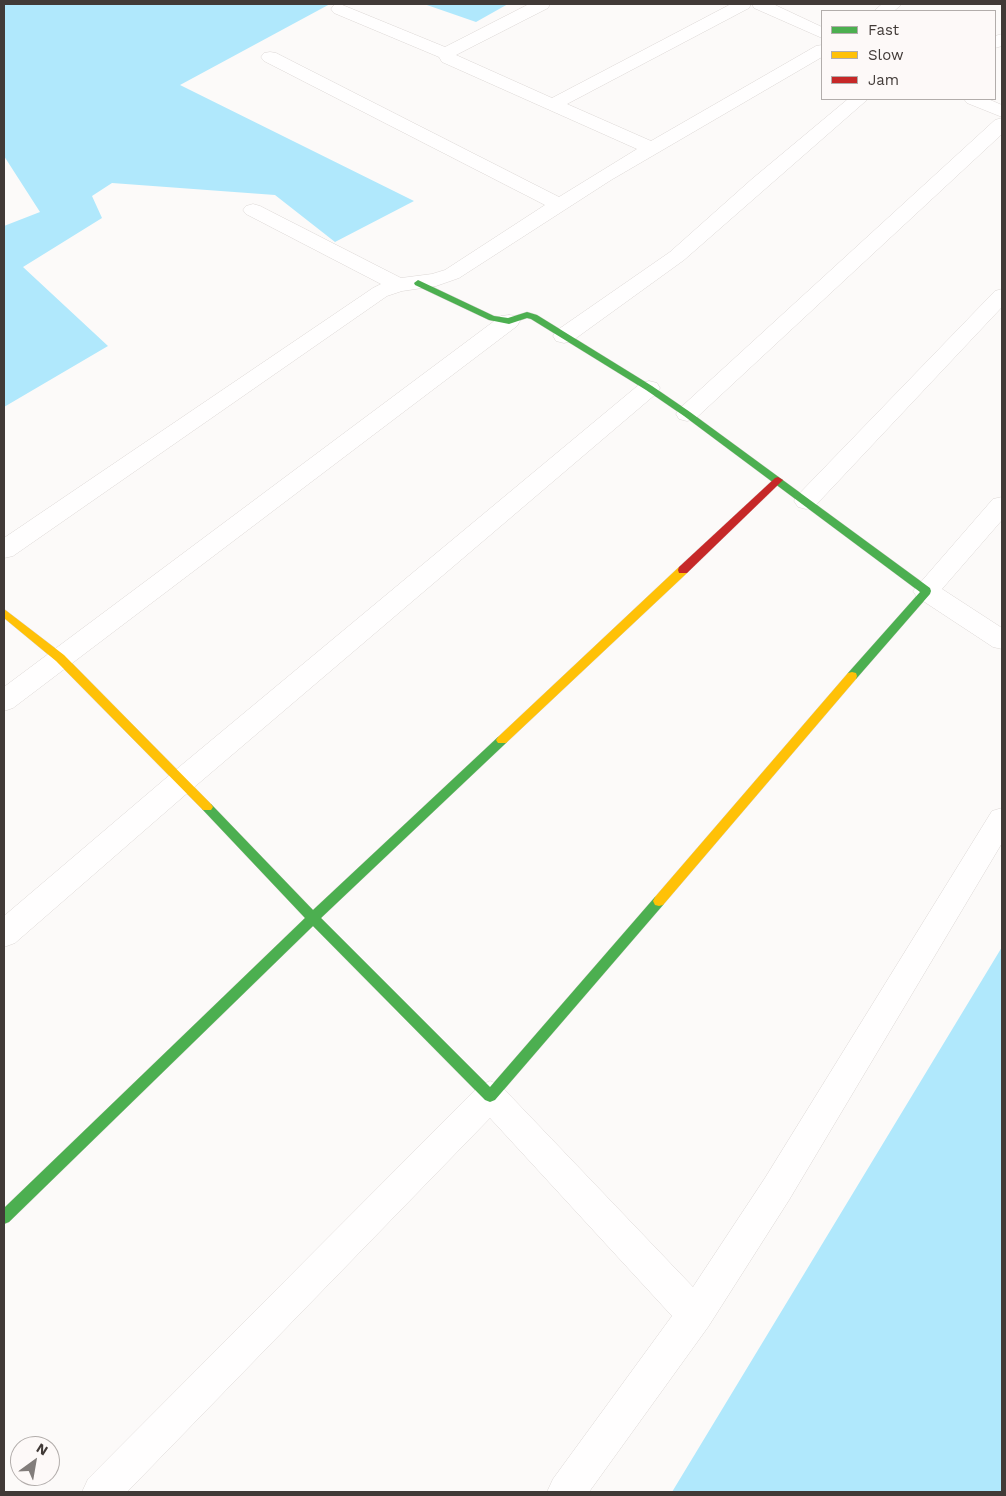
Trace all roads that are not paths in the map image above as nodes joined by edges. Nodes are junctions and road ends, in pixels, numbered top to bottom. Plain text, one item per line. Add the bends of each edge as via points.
1 (542, 4) edge
2 (743, 4) edge
3 (760, 4) edge
4 (340, 10) dead end
5 (821, 33) edge
6 (821, 51) edge
7 (446, 54) junction
8 (270, 57) dead end
9 (858, 100) edge
10 (975, 100) edge
11 (554, 104) junction
12 (1002, 112) edge
13 (1002, 124) edge
14 (652, 148) junction
15 (560, 205) junction
16 (253, 210) dead end
17 (408, 284) junction
18 (1002, 295) edge
19 (509, 321) junction
20 (564, 336) junction
21 (649, 388) junction
22 (687, 414) junction
23 (778, 480) junction
24 (806, 501) junction
25 (1002, 504) edge
26 (4, 550) edge
27 (926, 591) junction
28 (4, 613) edge
29 (1002, 640) edge
30 (60, 658) junction
31 (4, 701) edge
32 (182, 781) junction
33 (1002, 819) edge
34 (313, 918) junction
35 (4, 934) edge
36 (490, 1096) junction
37 (4, 1217) edge
38 (695, 1315) junction
39 (101, 1492) edge
40 (566, 1492) edge

1 - 7 street
2 - 11 street
3 - 5 street
4 - 7 street
6 - 14 street
7 - 11 street via 448,58
8 - 15 street
9 - 20 street via 677,256
10 - 12 street
11 - 14 street
13 - 22 street
14 - 15 street
15 - 17 street via 452,274
16 - 17 street
17 - 19 street via 492,318
17 - 26 street via 387,288 368,300
18 - 24 street
19 - 20 street via 527,315
19 - 30 street
20 - 21 street
21 - 22 street
21 - 32 street
22 - 23 street
23 - 24 street
23 - 34 street
24 - 27 street
25 - 27 street
27 - 29 street
27 - 36 street
28 - 30 street
30 - 31 street
30 - 32 street
32 - 34 street
32 - 35 street
33 - 38 street via 776,1190
34 - 36 street
34 - 37 street
36 - 38 street
36 - 39 street
38 - 40 street

